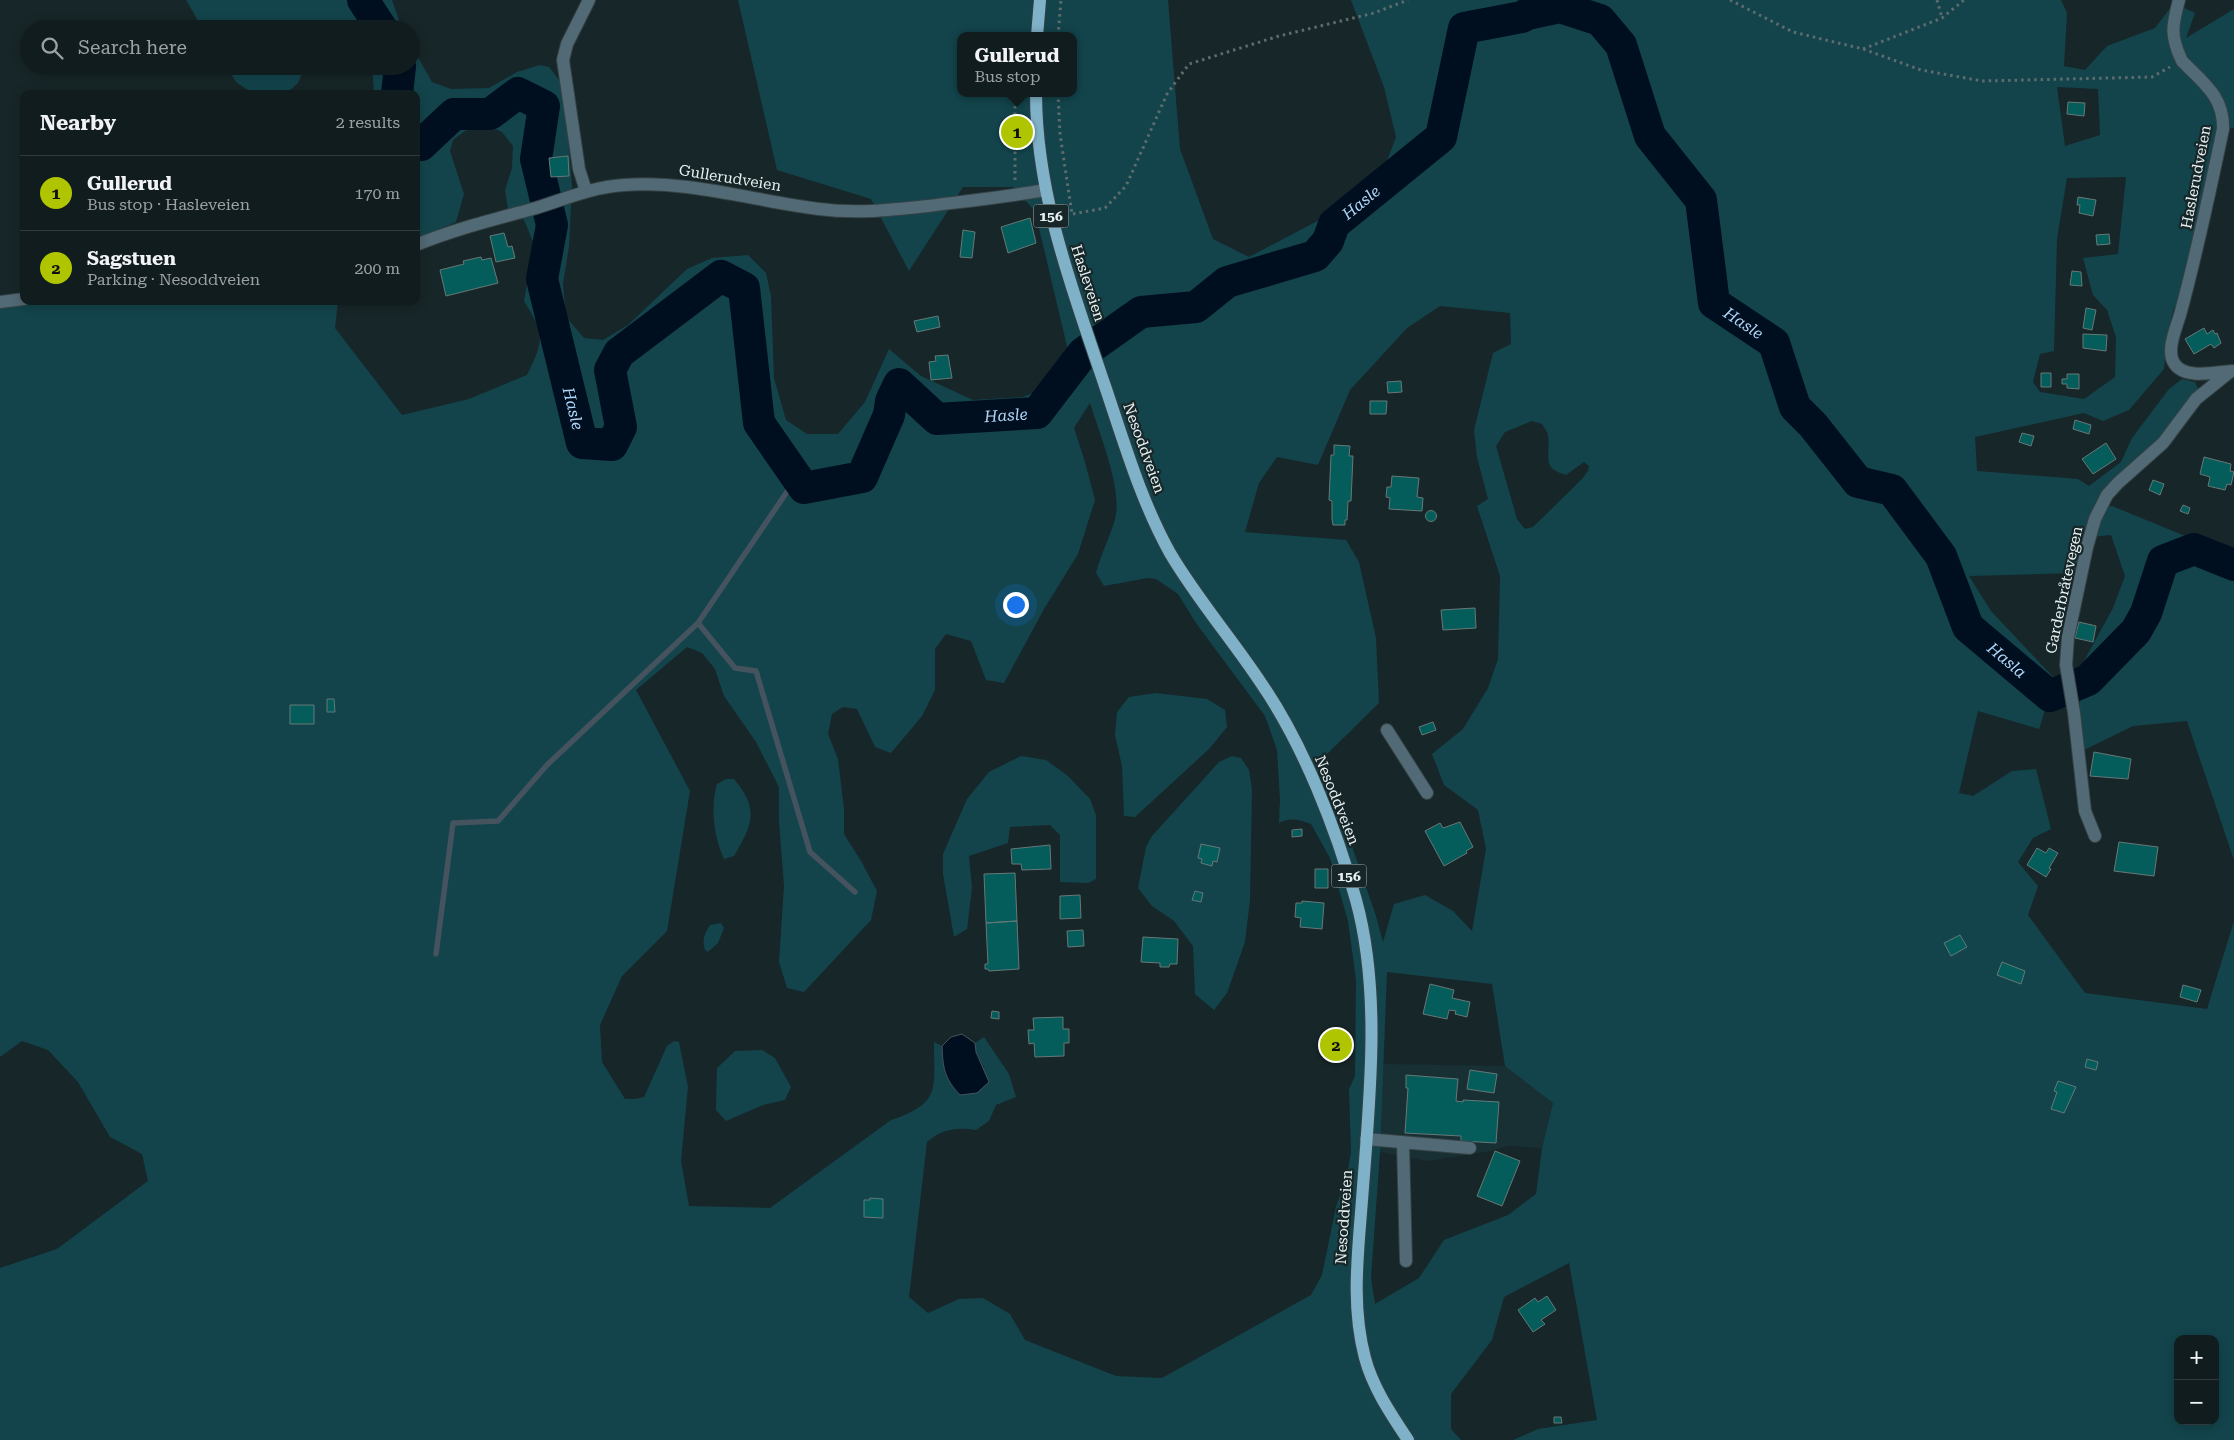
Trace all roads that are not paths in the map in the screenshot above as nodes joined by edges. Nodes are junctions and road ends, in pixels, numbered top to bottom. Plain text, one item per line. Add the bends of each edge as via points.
1 (590, 0) edge
2 (1040, 0) edge
3 (2179, 0) edge
4 (1037, 32) edge
5 (1036, 97) edge
6 (1045, 190) junction
7 (586, 191) junction
8 (420, 243) edge
9 (20, 300) edge
10 (0, 302) edge
11 (1096, 360) joint
12 (2232, 371) edge
13 (1386, 730) dead end
14 (1427, 794) dead end
15 (2095, 836) dead end
16 (1366, 1139) junction
17 (1403, 1143) junction
18 (1470, 1148) dead end
19 (1406, 1261) dead end
20 (1408, 1440) edge

1 - 7 street via 567,44 563,60
2 - 4 main road
3 - 12 street, Haslerudveien via 2172,34 2182,61 2218,99 2224,116 2202,230 2173,344 2173,363 2182,371
5 - 6 main road, Hasleveien / 156
6 - 7 street, Gullerudveien via 893,211 849,212 668,185 623,185
6 - 11 main road, Hasleveien / 156
7 - 8 street, Gullerudveien
9 - 10 street
11 - 16 main road, Nesoddveien / 156 via 1141,489 1169,551 1281,715 1311,776 1339,848 1363,928 1370,973
12 - 15 street, Garderbråtevegen via 2196,399 2163,443 2118,483 2102,503 2087,547 2068,637 2066,665 2085,811
13 - 14 street
16 - 17 street
16 - 20 main road, Nesoddveien / 156 via 1356,1281 1360,1331 1371,1377
17 - 18 street
17 - 19 street

